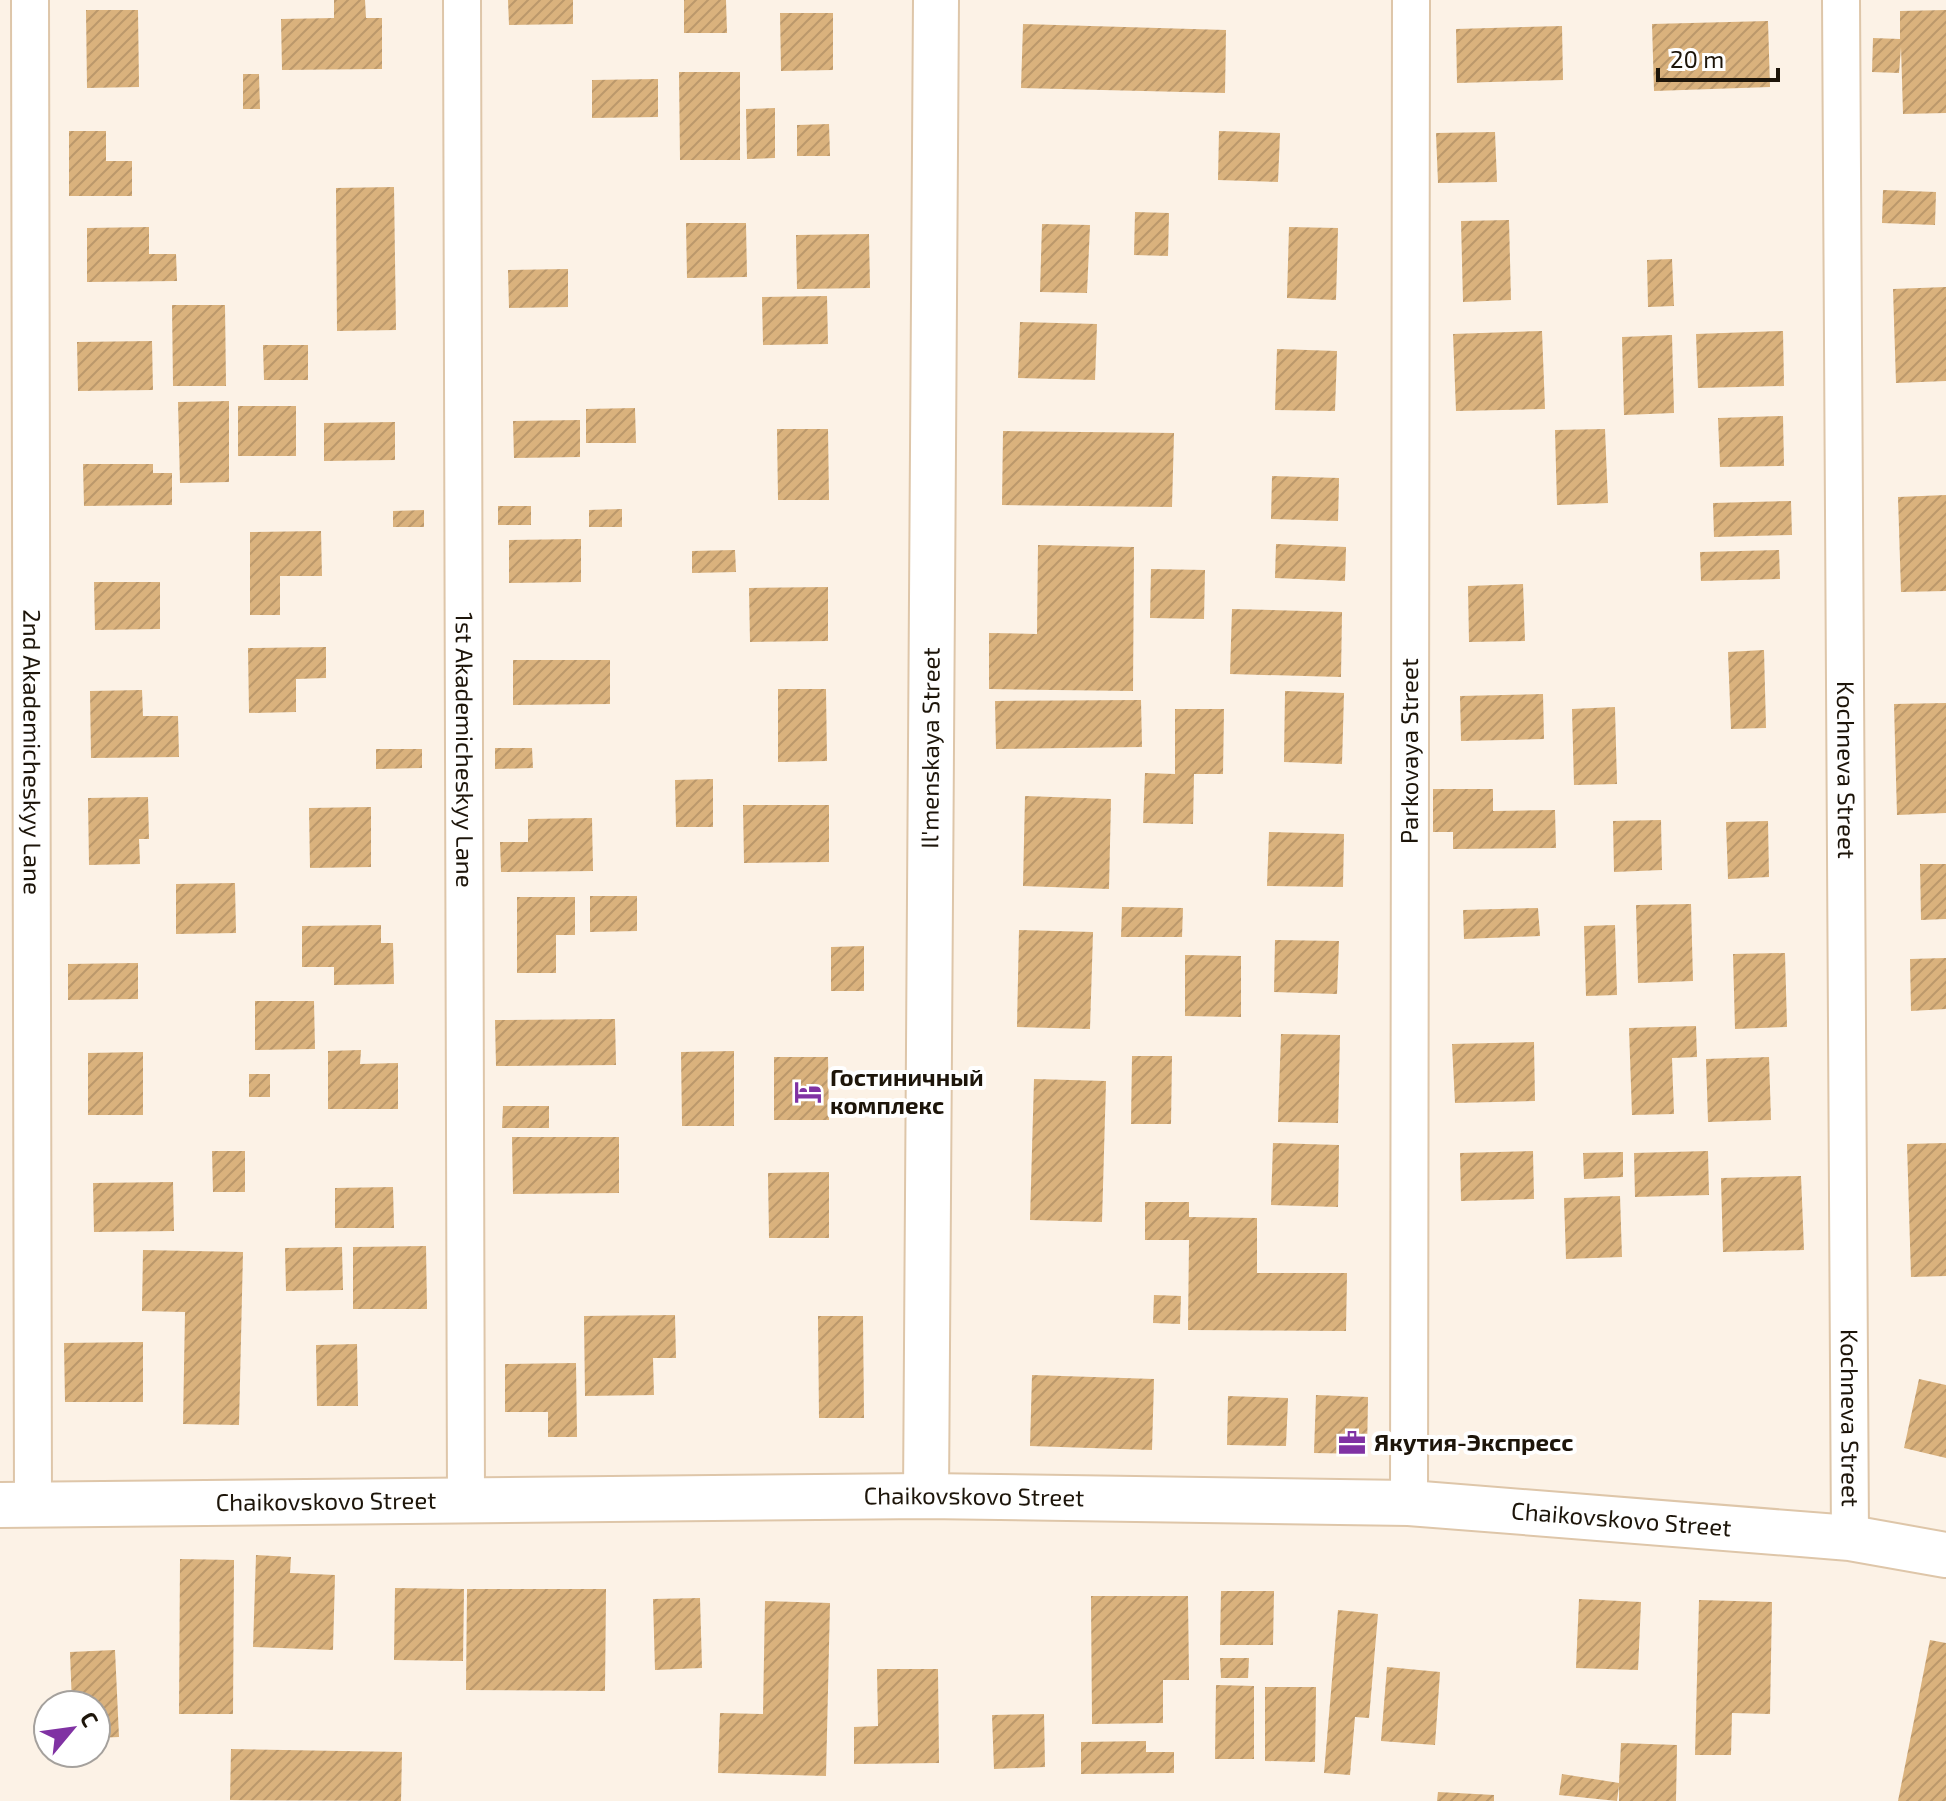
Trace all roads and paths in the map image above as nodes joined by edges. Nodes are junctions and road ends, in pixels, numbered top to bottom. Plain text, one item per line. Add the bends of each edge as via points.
1 (30, 0) edge
2 (462, 0) edge
3 (936, 0) edge
4 (1411, 0) edge
5 (1841, 0) edge
6 (926, 1496) junction
7 (466, 1501) junction
8 (1409, 1503) junction
9 (16, 1505) edge
10 (1850, 1538) junction
11 (1946, 1555) edge

1 - 9 street, 2nd Akademicheskyy Lane
2 - 7 street, 1st Akademicheskyy Lane
3 - 6 main road, Il'menskaya Street
4 - 8 street, Parkovaya Street
5 - 10 street, Kochneva Street
6 - 7 main road, Chaikovskovo Street
6 - 8 main road, Chaikovskovo Street
7 - 9 main road, Chaikovskovo Street
8 - 10 main road, Chaikovskovo Street
10 - 11 main road, Chaikovskovo Street

